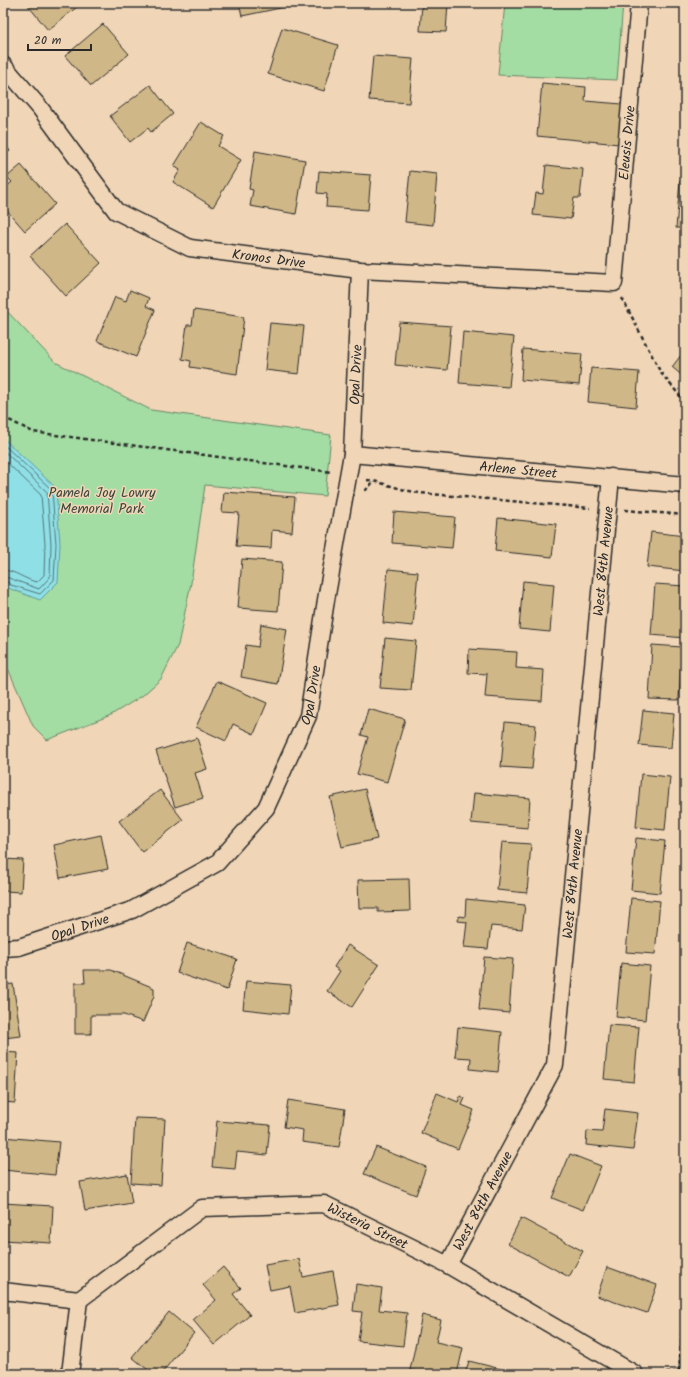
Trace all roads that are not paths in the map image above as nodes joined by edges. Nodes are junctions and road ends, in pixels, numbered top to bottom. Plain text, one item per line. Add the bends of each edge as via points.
1 (639, 3) edge
2 (3, 66) edge
3 (360, 270) junction
4 (614, 283) joint
5 (352, 454) junction
6 (611, 477) junction
7 (685, 484) edge
8 (3, 948) edge
9 (448, 1265) junction
10 (3, 1290) edge
11 (79, 1300) junction
12 (70, 1374) edge
13 (634, 1374) edge

1 - 4 street, Eleusis Drive
2 - 3 street, Kronos Drive via 40,108 116,211 190,248
3 - 4 street, Kronos Drive
3 - 5 street, Opal Drive
5 - 6 street, Arlene Street
5 - 8 street, Opal Drive via 308,716 266,808 217,863 132,910 20,947
6 - 7 street, Arlene Street
6 - 9 street, West 84th Avenue via 555,1065
9 - 11 street, Wisteria Street via 324,1204 202,1208
9 - 13 street, Wisteria Street
10 - 11 street
11 - 12 street

